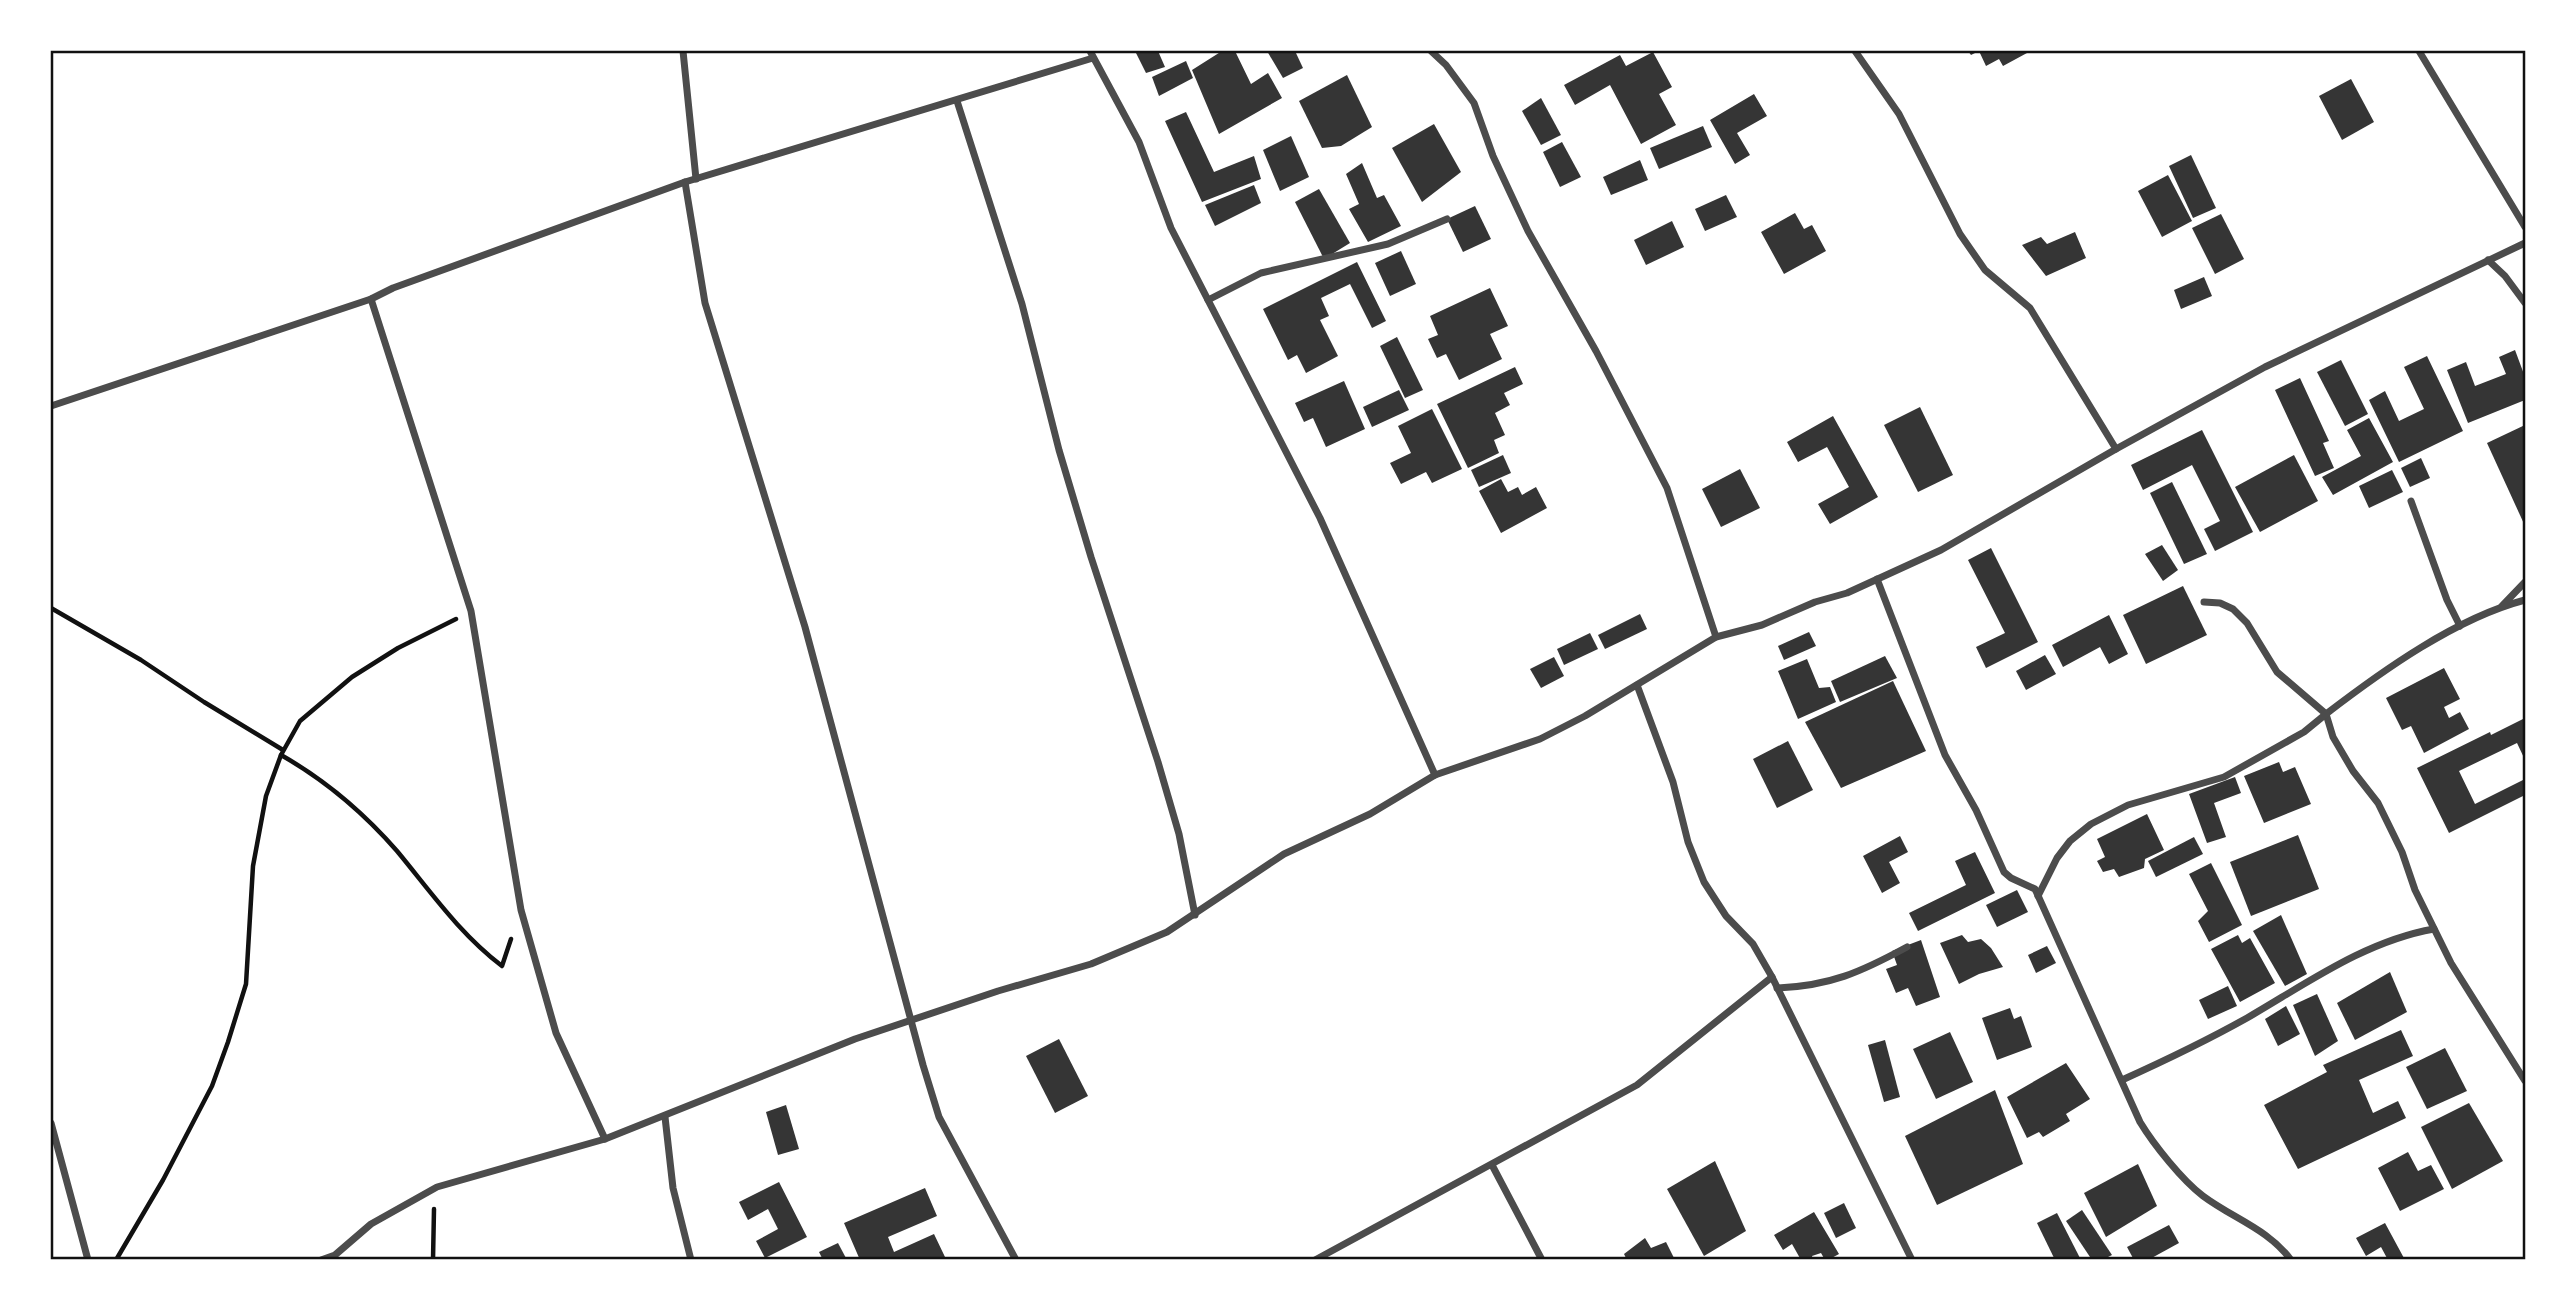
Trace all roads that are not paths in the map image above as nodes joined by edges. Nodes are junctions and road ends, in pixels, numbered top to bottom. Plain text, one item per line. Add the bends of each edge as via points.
1 (683, 51) edge
2 (1431, 51) edge
3 (1855, 51) edge
4 (2419, 51) edge
5 (1091, 55) edge
6 (957, 101) junction
7 (696, 179) junction
8 (685, 182) junction
9 (1447, 219) dead end
10 (2525, 227) edge
11 (2525, 243) edge
12 (2488, 260) junction
13 (371, 299) junction
14 (1208, 300) junction
15 (2525, 303) edge
16 (51, 406) edge
17 (2116, 449) junction
18 (2411, 501) dead end
19 (1877, 579) junction
20 (2525, 582) edge
21 (2525, 600) edge
22 (2204, 602) dead end
23 (2502, 606) junction
24 (2460, 626) junction
25 (1716, 636) junction
26 (1637, 685) junction
27 (2326, 714) junction
28 (1435, 775) junction
29 (2038, 895) junction
30 (1195, 915) junction
31 (2434, 929) junction
32 (1907, 947) dead end
33 (1772, 977) junction
34 (1777, 988) junction
35 (910, 1019) junction
36 (2122, 1080) junction
37 (2525, 1081) edge
38 (665, 1117) junction
39 (51, 1123) edge
40 (605, 1139) junction
41 (1492, 1165) junction
42 (88, 1260) edge
43 (321, 1260) edge
44 (691, 1260) edge
45 (1016, 1260) edge
46 (1315, 1260) edge
47 (1542, 1260) edge
48 (1912, 1260) edge
49 (2291, 1260) edge

1 - 7 street
2 - 25 street via 1475,103 1493,156 1528,231 1667,488
3 - 17 street via 1899,114 1960,234 1985,270 2030,308
4 - 10 street
5 - 6 street
5 - 14 street via 1139,142 1171,228
6 - 7 street
6 - 30 street via 1022,304 1091,557 1158,762
7 - 8 street
8 - 13 street
8 - 35 street via 705,303 805,627
9 - 14 street via 1388,244 1261,273
11 - 12 street
12 - 15 street
12 - 17 street via 2265,367
13 - 16 street
13 - 40 street via 471,611 522,910 556,1034
14 - 28 street via 1320,518
17 - 19 street via 1941,550
18 - 24 street
19 - 25 street via 1762,625
19 - 29 street via 1945,755 1997,859 2011,878 2029,885
20 - 23 street
21 - 23 street
22 - 27 street via 2233,609 2277,672
23 - 24 street
24 - 27 street via 2368,682
25 - 26 street
26 - 28 street via 1540,739
26 - 33 street via 1704,882 1726,916 1753,944
27 - 29 street via 2304,732 2224,777 2128,805 2091,824 2057,858
27 - 31 street via 2333,737 2378,803
28 - 30 street via 1370,814 1284,855
29 - 36 street
30 - 35 street via 1091,964
31 - 36 street via 2384,942 2214,1036
31 - 37 street
32 - 34 street via 1835,981
33 - 34 street
33 - 41 street via 1637,1085
34 - 48 street
35 - 38 street
35 - 45 street via 939,1116
36 - 49 street via 2155,1146 2203,1196 2272,1239
38 - 40 street
38 - 44 street via 673,1188
39 - 42 street
40 - 43 street via 437,1187 371,1224 335,1255
41 - 46 street
41 - 47 street

